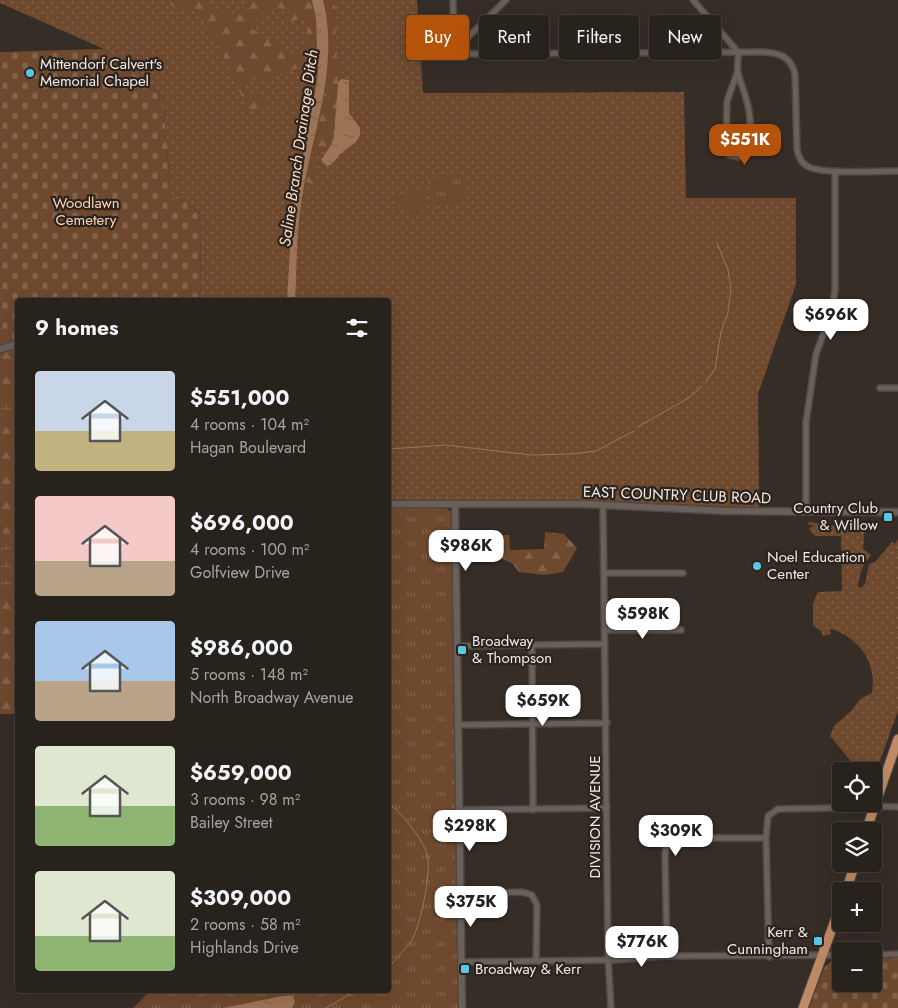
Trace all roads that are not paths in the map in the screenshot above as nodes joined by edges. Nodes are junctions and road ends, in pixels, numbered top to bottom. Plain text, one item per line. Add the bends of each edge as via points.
1 (453, 0) edge
2 (506, 0) edge
3 (693, 0) edge
4 (453, 15) edge
5 (469, 36) edge
6 (469, 53) edge
7 (739, 53) junction
8 (736, 72) junction
9 (835, 170) junction
10 (898, 170) edge
11 (15, 345) edge
12 (0, 349) edge
13 (880, 388) dead end
14 (898, 388) edge
15 (391, 504) edge
16 (455, 504) junction
17 (603, 505) junction
18 (806, 512) junction
19 (898, 512) edge
20 (605, 573) junction
21 (683, 573) dead end
22 (606, 630) junction
23 (681, 630) dead end
24 (532, 644) junction
25 (606, 644) junction
26 (457, 646) junction
27 (533, 724) junction
28 (607, 724) junction
29 (458, 725) junction
30 (898, 739) edge
31 (882, 786) edge
32 (882, 806) edge
33 (898, 806) edge
34 (607, 808) junction
35 (832, 808) edge
36 (460, 810) junction
37 (534, 810) junction
38 (766, 838) junction
39 (460, 894) junction
40 (832, 930) edge
41 (898, 954) edge
42 (882, 955) edge
43 (667, 956) junction
44 (769, 956) junction
45 (823, 956) junction
46 (832, 956) edge
47 (536, 960) junction
48 (609, 960) junction
49 (462, 962) junction
50 (462, 1008) edge
51 (611, 1008) edge
52 (803, 1008) edge

1 - 4 street
2 - 5 street
3 - 7 street
6 - 7 street
7 - 8 street
7 - 9 street via 773,53 791,64 795,74 796,144 800,159 812,168
8 - 8 street via 727,101 726,148 729,155 739,157 745,155 749,148 749,110
9 - 10 street
9 - 18 street via 835,291 831,313 816,354 806,422
11 - 12 street
13 - 14 street
15 - 16 street, EAST COUNTRY CLUB ROAD
16 - 17 street, EAST COUNTRY CLUB ROAD
16 - 26 street
17 - 18 street, EAST COUNTRY CLUB ROAD via 701,511
17 - 20 street, DIVISION AVENUE
18 - 19 street, EAST COUNTRY CLUB ROAD
20 - 21 street
20 - 22 street, DIVISION AVENUE
22 - 23 street
22 - 25 street, DIVISION AVENUE
24 - 25 street
24 - 26 street
24 - 27 street
25 - 28 street, DIVISION AVENUE
26 - 29 street
27 - 28 street
27 - 29 street
27 - 37 street
28 - 34 street, DIVISION AVENUE
29 - 36 street
30 - 31 main road
32 - 33 street
34 - 37 street
34 - 48 street, DIVISION AVENUE
35 - 38 street via 778,809 767,818
36 - 37 street
36 - 39 street
38 - 43 street via 669,840 666,856
38 - 44 street
39 - 47 street via 522,892 532,895 537,905
39 - 49 street
40 - 45 main road
41 - 42 street
43 - 44 street
43 - 48 street
44 - 45 street
45 - 46 street
45 - 52 main road
47 - 48 street
47 - 49 street
48 - 51 street, DIVISION AVENUE
49 - 50 street

